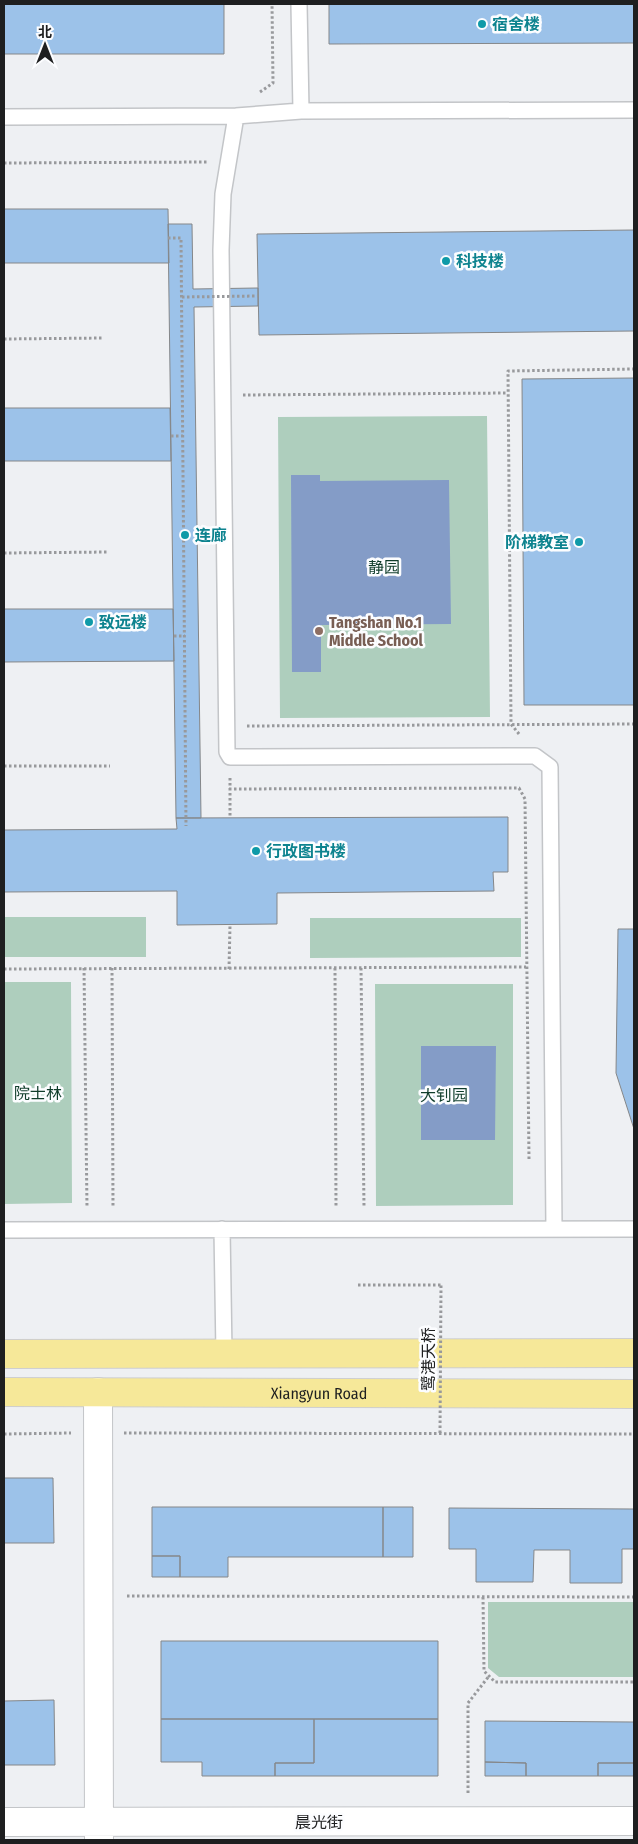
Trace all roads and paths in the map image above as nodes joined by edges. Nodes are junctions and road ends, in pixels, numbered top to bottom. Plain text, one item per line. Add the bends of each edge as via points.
1 (272, 4) edge
2 (299, 4) edge
3 (257, 95) dead end
4 (634, 110) edge
5 (301, 111) junction
6 (236, 116) junction
7 (4, 117) edge
8 (227, 162) junction
9 (4, 163) edge
10 (168, 238) dead end
11 (241, 289) dead end
12 (258, 296) dead end
13 (182, 297) junction
14 (241, 299) dead end
15 (4, 338) edge
16 (104, 338) dead end
17 (634, 369) edge
18 (242, 386) dead end
19 (508, 393) junction
20 (171, 436) dead end
21 (183, 436) junction
22 (4, 552) edge
23 (108, 552) dead end
24 (174, 636) dead end
25 (185, 636) junction
26 (511, 724) junction
27 (634, 724) edge
28 (244, 726) dead end
29 (535, 756) junction
30 (4, 766) edge
31 (110, 766) dead end
32 (229, 789) dead end
33 (186, 826) dead end
34 (230, 925) dead end
35 (526, 967) junction
36 (84, 968) junction
37 (112, 968) junction
38 (335, 968) junction
39 (361, 968) junction
40 (4, 969) edge
41 (229, 969) junction
42 (529, 1163) dead end
43 (364, 1212) dead end
44 (336, 1213) dead end
45 (87, 1214) dead end
46 (113, 1214) dead end
47 (222, 1229) junction
48 (554, 1229) junction
49 (634, 1229) edge
50 (4, 1230) edge
51 (358, 1285) dead end
52 (224, 1353) junction
53 (634, 1353) edge
54 (4, 1354) edge
55 (4, 1392) edge
56 (98, 1392) junction
57 (634, 1394) edge
58 (98, 1433) junction
59 (4, 1434) edge
60 (360, 1434) junction
61 (634, 1434) edge
62 (98, 1596) junction
63 (483, 1597) junction
64 (634, 1597) edge
65 (489, 1676) junction
66 (634, 1682) edge
67 (4, 1822) edge
68 (634, 1822) edge
69 (459, 1831) edge
70 (99, 1834) edge
71 (8, 1840) edge

1 - 3 path via 272,83
2 - 5 lane
4 - 5 lane
5 - 6 lane
6 - 7 lane
6 - 8 lane
8 - 9 path
8 - 29 lane via 222,194 221,250 226,752 230,756
10 - 13 path via 181,238
11 - 14 path
12 - 13 path, bridge
13 - 21 path
15 - 16 path
17 - 19 path via 508,371
18 - 19 path via 242,395
19 - 26 path
20 - 21 path
21 - 25 path
22 - 23 path
24 - 25 path
25 - 33 path
26 - 27 path
26 - 28 path
26 - 29 path
29 - 48 lane via 550,767
30 - 31 path
32 - 35 path via 519,788 525,799
34 - 41 path
35 - 39 path
35 - 42 path
36 - 37 path
36 - 40 path
36 - 45 path
37 - 41 path
37 - 46 path
38 - 39 path
38 - 41 path
38 - 44 path
39 - 43 path
47 - 48 lane
47 - 50 lane
47 - 52 lane
48 - 49 lane
51 - 60 path, 鹭港天桥, bridge via 441,1285 440,1433
52 - 53 main road
52 - 54 main road
55 - 56 main road, Xiangyun Road
56 - 57 main road, Xiangyun Road
56 - 58 street
58 - 59 path
58 - 60 path
58 - 62 street
60 - 61 path
62 - 63 path
62 - 70 street
63 - 64 path
63 - 65 path via 484,1671
65 - 66 path via 495,1682
65 - 69 path via 468,1703
67 - 70 street, 晨光街
68 - 69 street, 晨光街
69 - 70 street, 晨光街
70 - 71 street, 晨光街

